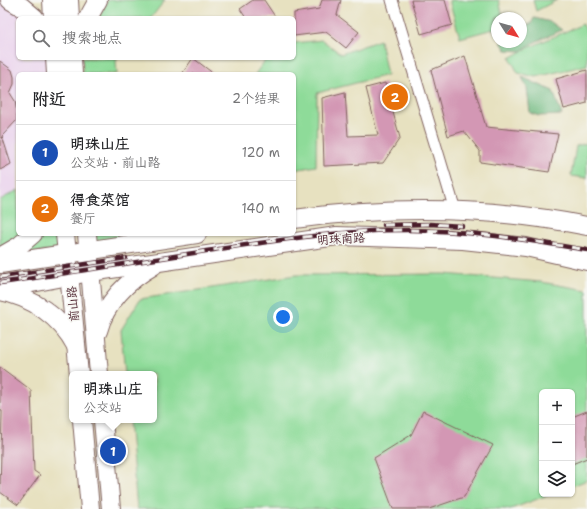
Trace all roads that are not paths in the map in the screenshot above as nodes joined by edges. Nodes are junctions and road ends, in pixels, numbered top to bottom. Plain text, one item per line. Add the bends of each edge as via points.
1 (10, 0) edge
2 (52, 0) edge
3 (69, 0) edge
4 (98, 0) edge
5 (392, 0) edge
6 (33, 16) edge
7 (53, 16) edge
8 (70, 16) edge
9 (89, 16) edge
10 (69, 62) edge
11 (58, 72) edge
12 (454, 210) junction
13 (336, 213) junction
14 (296, 219) edge
15 (587, 226) edge
16 (31, 236) edge
17 (65, 236) edge
18 (87, 236) edge
19 (131, 236) edge
20 (185, 236) edge
21 (337, 236) junction
22 (155, 241) junction
23 (88, 252) junction
24 (67, 254) junction
25 (0, 257) edge
26 (164, 261) junction
27 (587, 261) edge
28 (0, 264) edge
29 (90, 272) junction
30 (70, 276) junction
31 (0, 290) edge
32 (97, 344) junction
33 (76, 347) junction
34 (79, 371) edge
35 (99, 371) edge
36 (82, 423) edge
37 (103, 423) edge
38 (90, 509) edge
39 (111, 509) edge

1 - 6 main road
2 - 7 main road
3 - 8 main road
4 - 9 main road
5 - 12 street
10 - 11 main road
12 - 13 main road, 明珠南路
12 - 15 main road, 明珠南路
13 - 14 main road, 明珠南路
13 - 21 main road
16 - 25 main road
17 - 24 main road, 前山路
18 - 23 main road, 前山路
19 - 22 main road via 142,241
20 - 22 main road
21 - 26 main road, 明珠南路
21 - 27 main road, 明珠南路 via 463,240 526,247
22 - 23 main road
23 - 24 main road
23 - 29 main road, 前山路
24 - 28 main road
24 - 30 main road, 前山路
26 - 29 main road, 明珠南路
26 - 32 main road via 133,279 112,301 100,324
29 - 30 main road, 明珠南路
29 - 32 main road, 前山路
30 - 31 main road, 明珠南路
30 - 33 main road, 前山路
31 - 33 main road via 25,298 52,316
32 - 35 main road, 前山路
33 - 34 main road, 前山路
36 - 38 main road
37 - 39 main road

